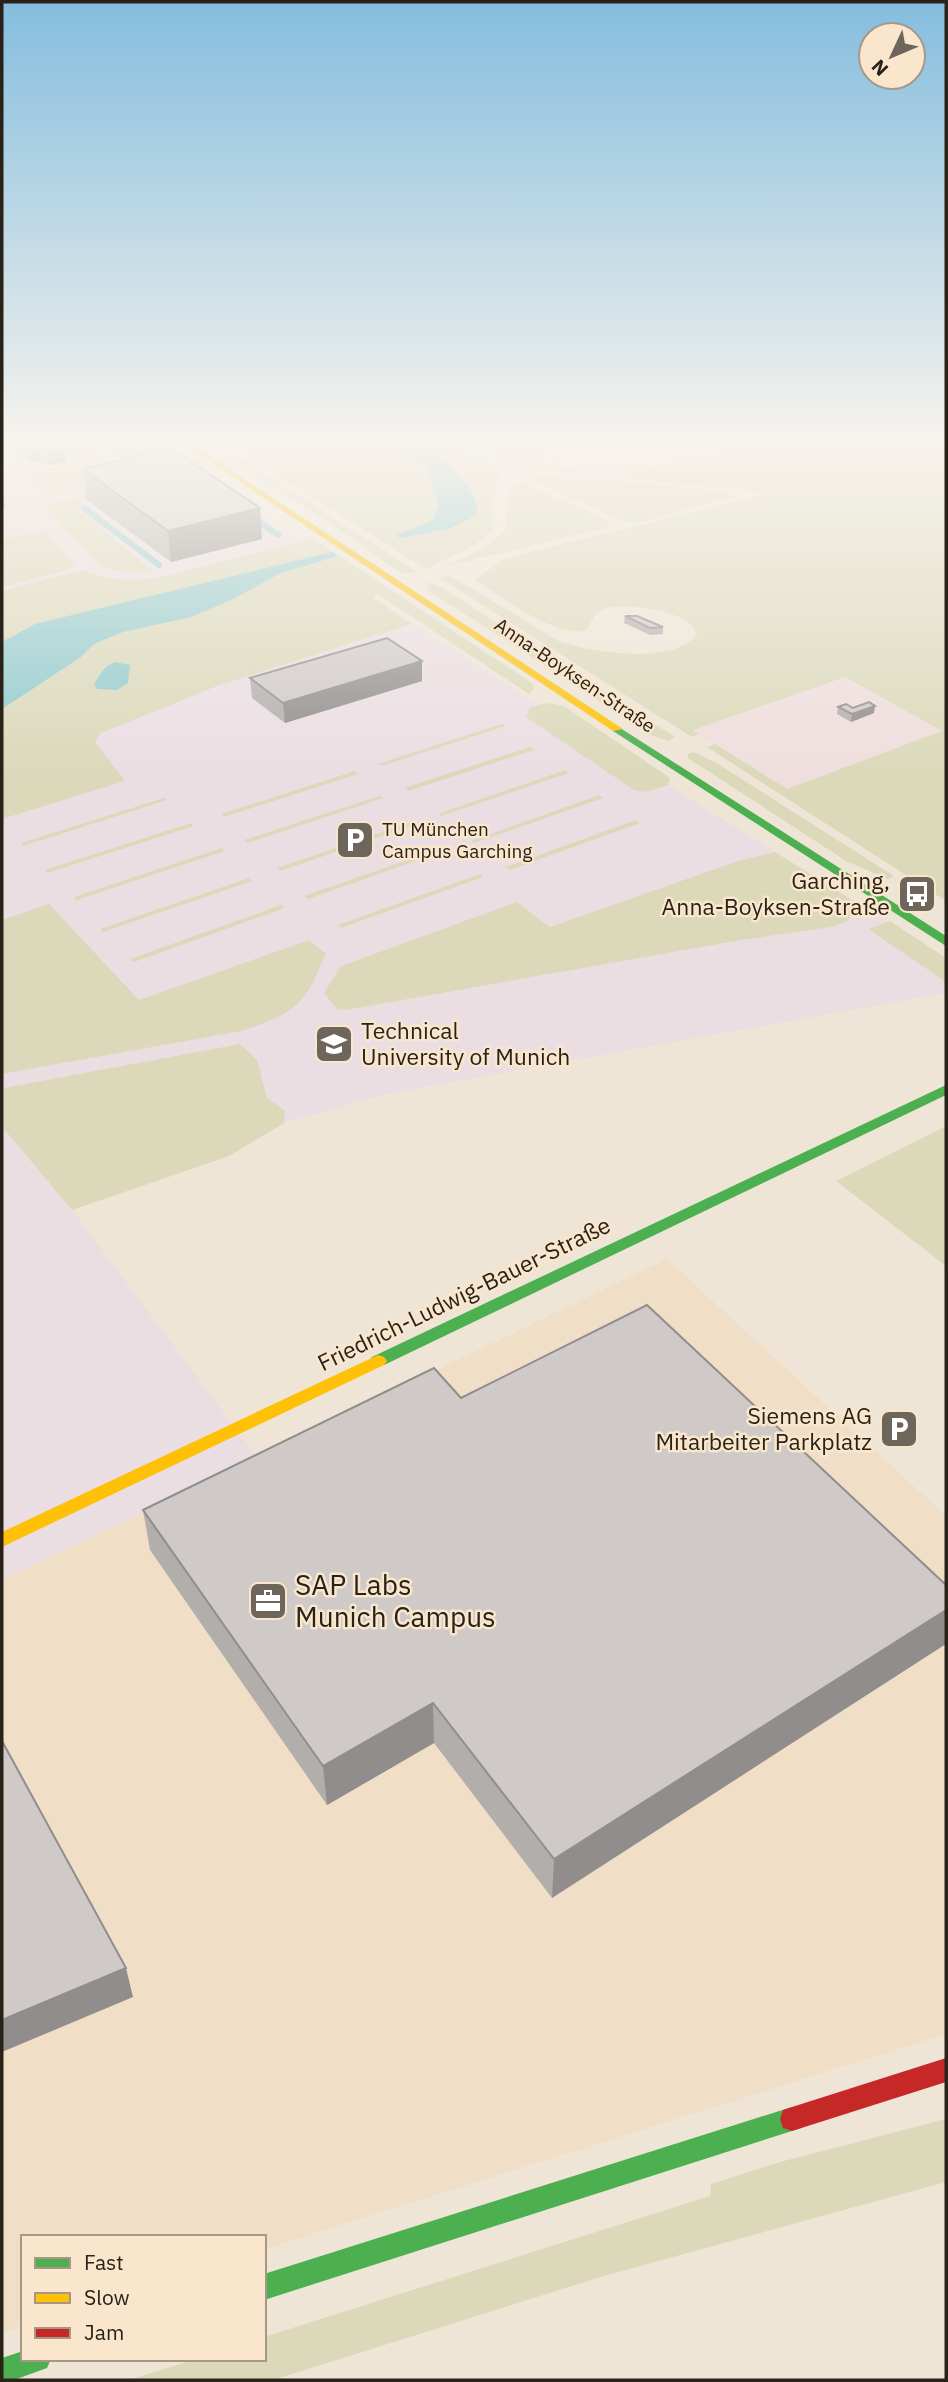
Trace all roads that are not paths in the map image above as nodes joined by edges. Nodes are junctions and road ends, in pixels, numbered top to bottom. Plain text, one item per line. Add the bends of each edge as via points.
1 (349, 552) edge
2 (946, 942) edge
3 (946, 1089) edge
4 (2, 1540) edge
5 (946, 2070) edge
6 (266, 2286) edge
7 (32, 2361) edge
8 (2, 2371) edge

1 - 2 street, Anna-Boyksen-Straße
3 - 4 street, Friedrich-Ludwig-Bauer-Straße
5 - 6 street
7 - 8 street

